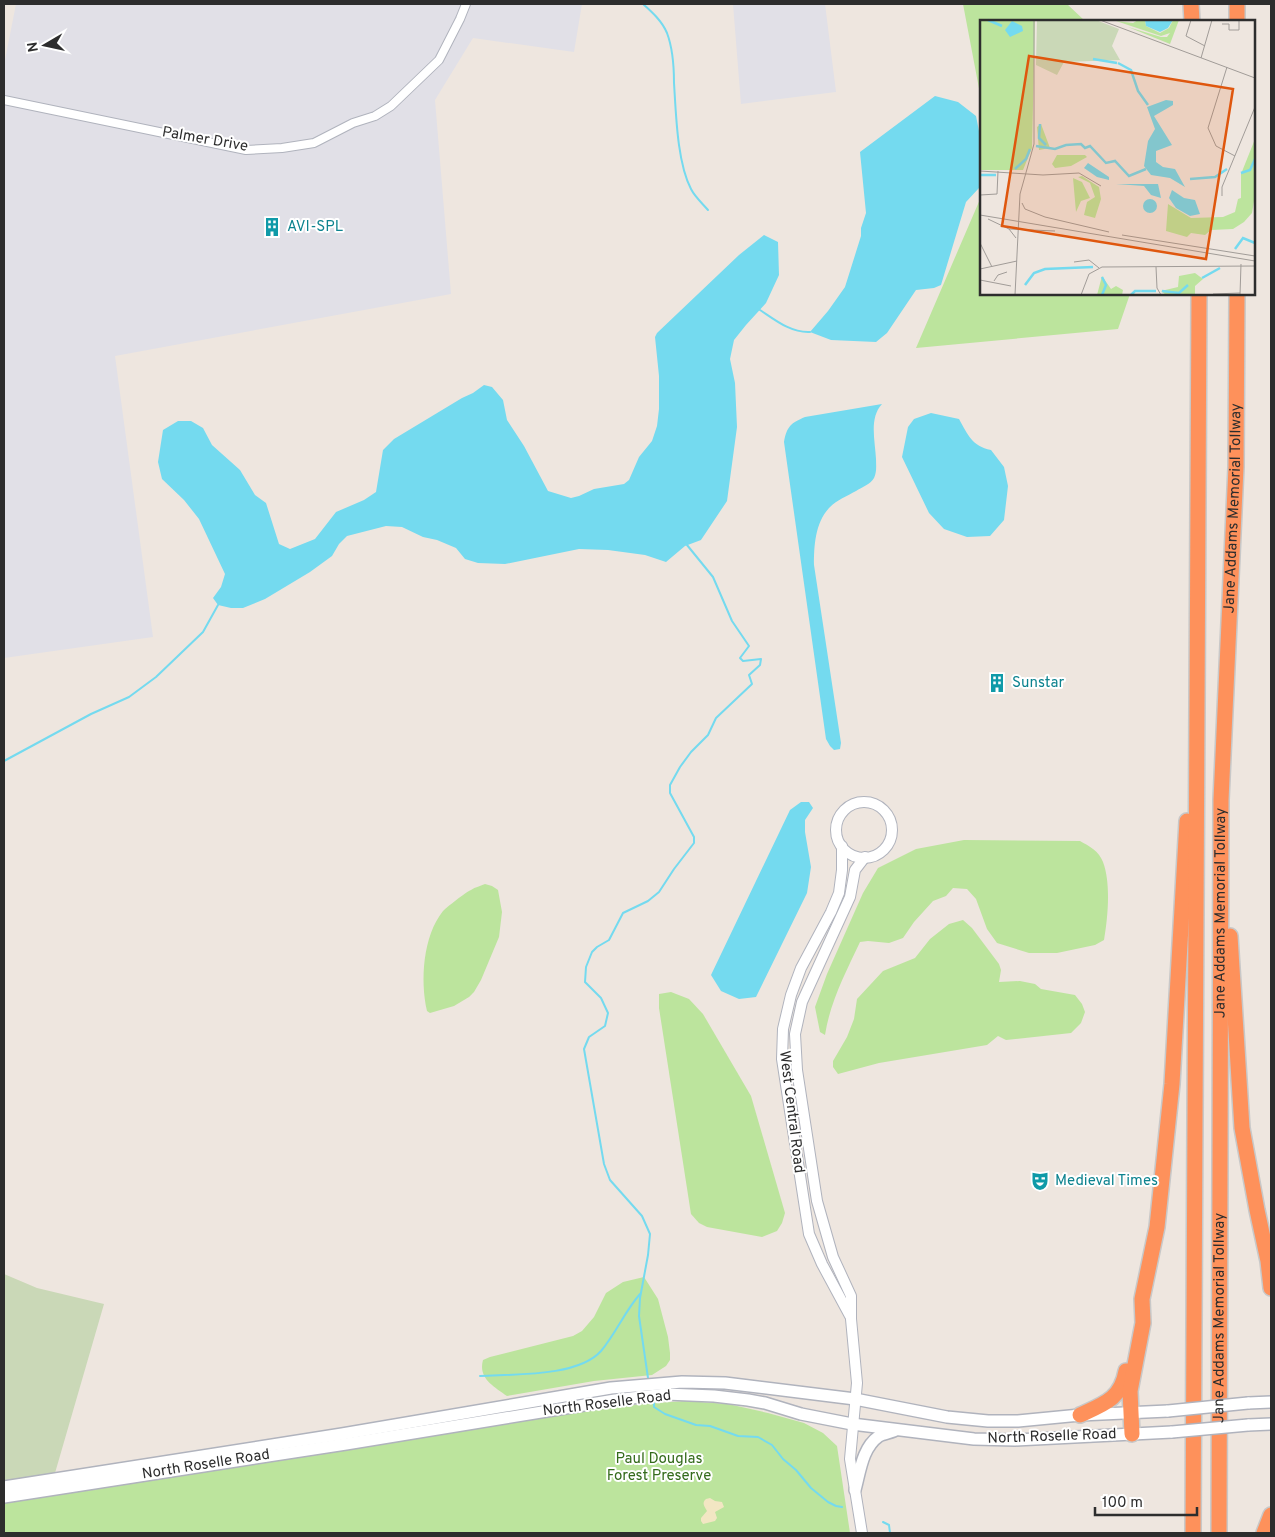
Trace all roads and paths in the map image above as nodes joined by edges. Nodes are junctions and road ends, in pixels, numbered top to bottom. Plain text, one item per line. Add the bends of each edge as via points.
1 (466, 4) edge
2 (1191, 4) edge
3 (1200, 4) edge
4 (1237, 4) edge
5 (1192, 20) edge
6 (1200, 20) edge
7 (1237, 20) edge
8 (4, 100) edge
9 (1199, 295) edge
10 (1237, 295) edge
11 (1198, 645) junction
12 (1221, 800) junction
13 (842, 846) junction
14 (865, 857) junction
15 (785, 1021) junction
16 (797, 1025) junction
17 (803, 1109) junction
18 (790, 1111) junction
19 (817, 1201) junction
20 (804, 1203) junction
21 (1271, 1288) edge
22 (1142, 1299) junction
23 (851, 1320) junction
24 (855, 1399) junction
25 (1271, 1402) edge
26 (1131, 1413) junction
27 (1080, 1415) junction
28 (852, 1424) junction
29 (1271, 1424) edge
30 (897, 1430) junction
31 (1132, 1434) junction
32 (4, 1486) edge
33 (855, 1490) junction
34 (4, 1497) edge
35 (1271, 1515) edge
36 (862, 1533) edge
37 (1193, 1533) edge
38 (1219, 1533) edge
39 (1264, 1533) edge

1 - 8 street, Palmer Drive via 439,60 391,106 376,116 353,123 314,143 246,150
2 - 5 highway
3 - 6 highway
4 - 7 highway
9 - 11 highway, Jane Addams Memorial Tollway
10 - 12 highway, Jane Addams Memorial Tollway via 1236,467
11 - 22 highway via 1172,1084 1157,1227
11 - 37 highway, Jane Addams Memorial Tollway
12 - 21 highway via 1242,1128
12 - 38 highway, Jane Addams Memorial Tollway
13 - 14 street via 856,856
13 - 14 street via 837,832 843,812 862,802 877,805 890,819 891,838 878,854
13 - 15 street, West Central Road via 839,893 801,968
14 - 16 street, West Central Road via 855,870 850,897 802,1002
15 - 16 street
15 - 18 street, West Central Road via 782,1059
16 - 17 street, West Central Road via 797,1070
17 - 18 street
17 - 19 street, West Central Road
18 - 20 street, West Central Road
19 - 20 street
19 - 23 street, West Central Road via 833,1257 851,1296
20 - 23 street, West Central Road via 809,1234
22 - 26 highway via 1143,1323 1130,1391
22 - 27 highway via 1135,1315 1118,1393
23 - 24 street, West Central Road via 857,1383
24 - 27 main road, North Roselle Road via 979,1421
24 - 28 street, West Central Road
24 - 32 main road, North Roselle Road via 724,1383 682,1382 611,1388 342,1434
25 - 26 main road, North Roselle Road, bridge
26 - 27 main road, North Roselle Road
26 - 31 highway
28 - 30 main road, North Roselle Road
28 - 33 street, West Central Road via 850,1459
28 - 34 main road, North Roselle Road via 714,1396 639,1396
29 - 31 main road, North Roselle Road, bridge
30 - 31 main road, North Roselle Road via 1015,1440
30 - 33 main road via 870,1444
33 - 36 street, West Central Road
35 - 39 highway

